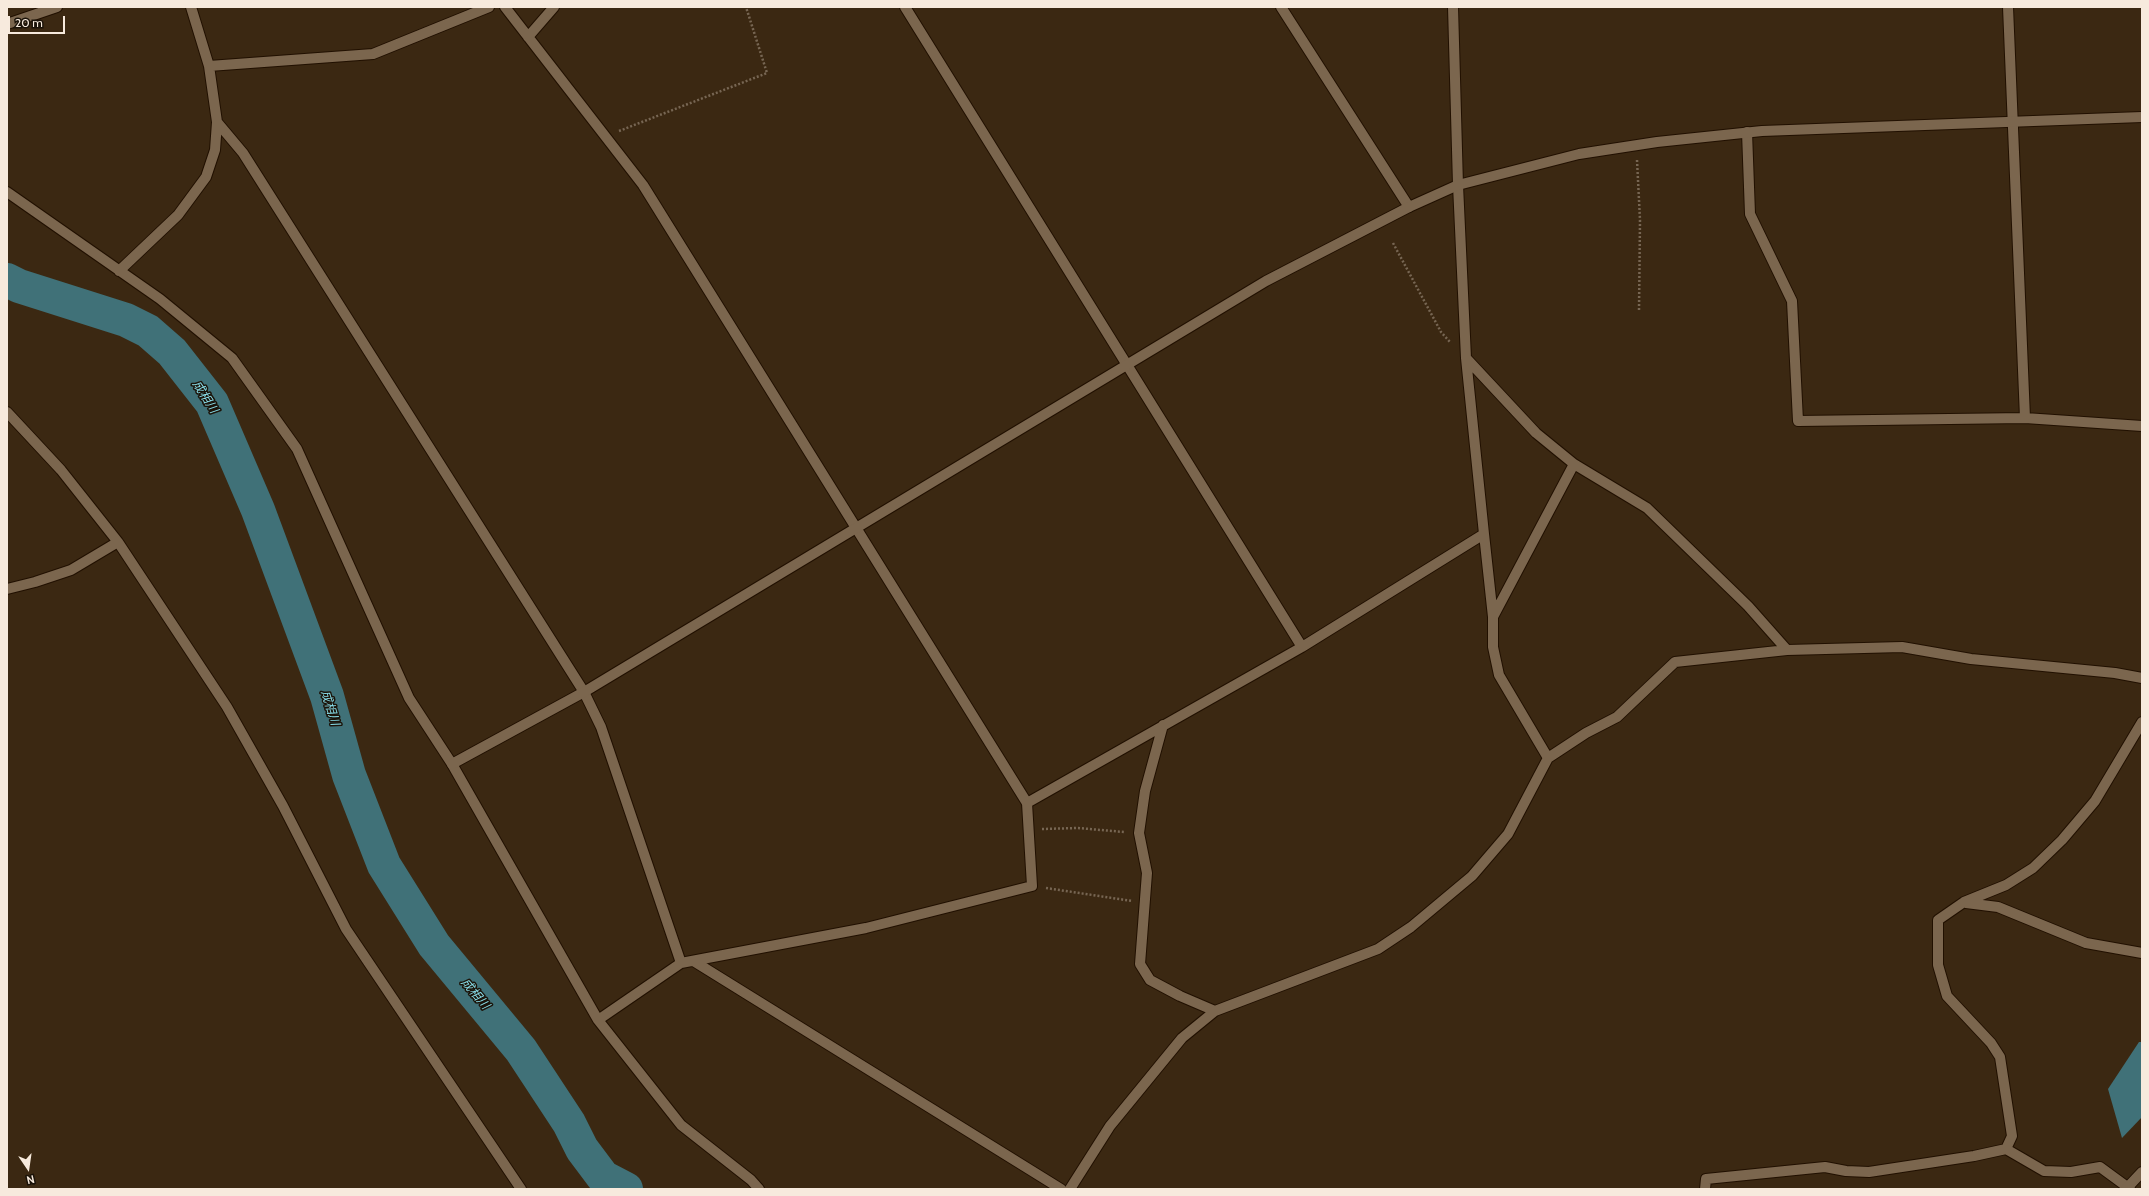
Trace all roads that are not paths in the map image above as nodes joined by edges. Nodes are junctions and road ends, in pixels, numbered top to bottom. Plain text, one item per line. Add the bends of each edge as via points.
1 (57, 7) edge
2 (191, 7) edge
3 (490, 7) edge
4 (505, 7) edge
5 (554, 7) edge
6 (905, 7) edge
7 (1281, 7) edge
8 (1453, 7) edge
9 (2008, 7) edge
10 (7, 24) edge
11 (528, 37) junction
12 (209, 66) junction
13 (2142, 118) edge
14 (217, 122) junction
15 (2012, 123) junction
16 (1747, 132) junction
17 (1458, 185) junction
18 (7, 192) edge
19 (1409, 207) junction
20 (119, 271) junction
21 (1466, 358) junction
22 (1128, 364) junction
23 (7, 412) edge
24 (2025, 418) junction
25 (2142, 426) edge
26 (1574, 464) junction
27 (857, 527) junction
28 (1484, 534) junction
29 (118, 542) junction
30 (7, 589) edge
31 (1493, 617) junction
32 (1302, 647) junction
33 (1787, 650) junction
34 (2142, 678) edge
35 (584, 692) junction
36 (2142, 722) edge
37 (1163, 725) junction
38 (1548, 758) junction
39 (452, 764) junction
40 (1027, 803) junction
41 (1964, 902) junction
42 (2142, 953) edge
43 (695, 962) junction
44 (681, 963) junction
45 (1215, 1012) junction
46 (598, 1020) junction
47 (2006, 1149) junction
48 (2142, 1172) edge
49 (2128, 1188) edge
50 (521, 1189) edge
51 (759, 1189) edge
52 (1061, 1189) edge
53 (1070, 1189) edge
54 (1705, 1189) edge

1 - 10 street
2 - 12 street
3 - 12 street via 373,54
4 - 11 street
5 - 11 street
6 - 22 street
7 - 19 street
8 - 17 street
9 - 15 street
11 - 27 street via 643,185
12 - 14 street
13 - 15 street
14 - 20 street via 215,150 206,177 178,215
14 - 35 street via 243,153
15 - 16 street
15 - 24 street
16 - 17 street via 1579,154
16 - 24 street via 1750,214 1792,301 1798,421
17 - 19 street
17 - 21 street
18 - 20 street
19 - 22 street via 1266,281
20 - 39 street via 160,299 232,358 297,449 409,698
21 - 26 street via 1536,433
21 - 28 street
22 - 27 street
22 - 32 street
23 - 29 street via 61,470
24 - 25 street
26 - 31 street
26 - 33 street via 1647,508 1748,606
27 - 35 street
27 - 40 street
28 - 31 street
28 - 32 street
29 - 30 street via 71,570
29 - 50 street via 227,707 283,806 346,929
31 - 38 street via 1493,647 1499,675
32 - 37 street
33 - 34 street via 1902,647 1971,659 2116,673
33 - 38 street via 1675,662 1617,717 1586,733
35 - 39 street
35 - 44 street via 601,728
36 - 41 street via 2095,801 2062,840 2034,868 2006,885
37 - 40 street
37 - 45 street via 1145,791 1139,833 1147,874 1140,964 1150,980
38 - 45 street via 1508,834 1472,876 1411,927 1378,949
39 - 46 street
40 - 43 street via 1032,886 866,928
41 - 42 street via 1998,907 2086,943
41 - 47 street via 1938,920 1938,965 1947,996 1991,1043 2000,1057 2012,1136
43 - 44 street
43 - 52 street
44 - 46 street
45 - 53 street via 1182,1038 1145,1082 1110,1126
46 - 51 street via 681,1125
47 - 49 street via 2044,1171 2071,1172 2100,1167
47 - 54 street via 1869,1172 1825,1167 1706,1179
48 - 49 street

